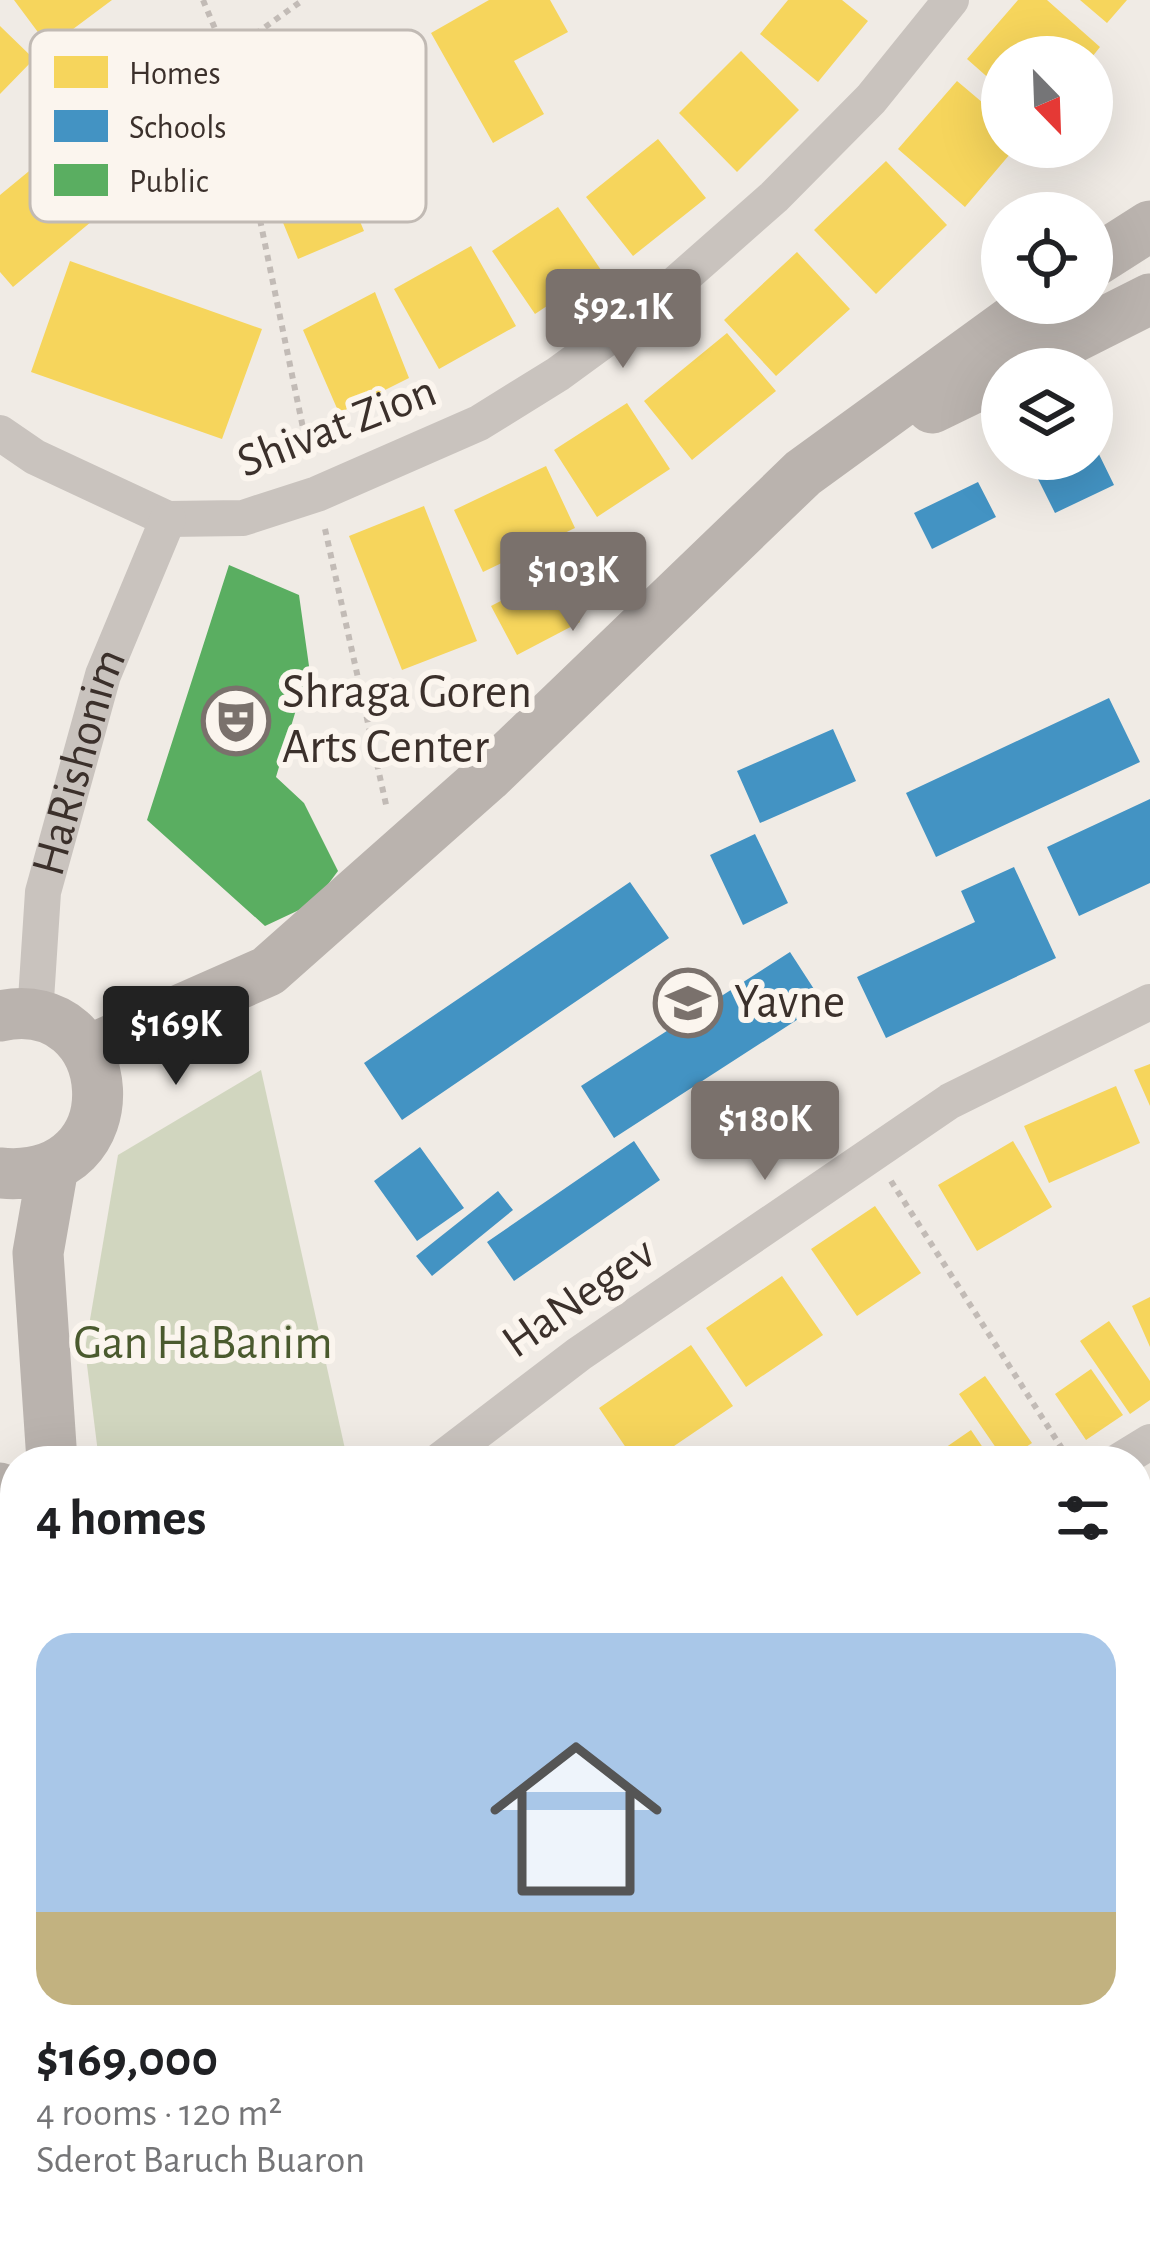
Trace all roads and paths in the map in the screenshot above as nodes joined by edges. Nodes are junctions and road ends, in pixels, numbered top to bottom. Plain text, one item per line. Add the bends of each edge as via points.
1 (203, 0) edge
2 (303, 0) edge
3 (951, 0) edge
4 (216, 30) edge
5 (261, 30) edge
6 (261, 222) edge
7 (1116, 247) edge
8 (1146, 309) edge
9 (1008, 324) edge
10 (1058, 348) edge
11 (981, 384) edge
12 (0, 433) edge
13 (803, 472) junction
14 (317, 494) junction
15 (167, 519) junction
16 (398, 856) junction
17 (1150, 1002) edge
18 (188, 1009) junction
19 (18, 1015) edge
20 (88, 1051) junction
21 (99, 1108) junction
22 (873, 1153) junction
23 (53, 1167) junction
24 (0, 1173) edge
25 (51, 1446) edge
26 (459, 1446) edge
27 (1060, 1446) edge

1 - 4 path
2 - 5 path
3 - 14 street, Shivat Zion via 871,99 647,309 479,423
6 - 14 path
7 - 8 street
8 - 10 street
9 - 13 street
11 - 13 street
12 - 15 street
13 - 16 street
14 - 15 street, Shivat Zion via 243,518
14 - 16 path
15 - 19 street, HaRishonim via 103,674
16 - 18 street via 268,971
17 - 22 street, HaNegev via 950,1101
18 - 20 street
18 - 21 street
19 - 20 street via 74,1034
20 - 21 street
21 - 23 street via 90,1133
22 - 26 street, HaNegev
22 - 27 path
23 - 24 street
23 - 25 street via 38,1252

